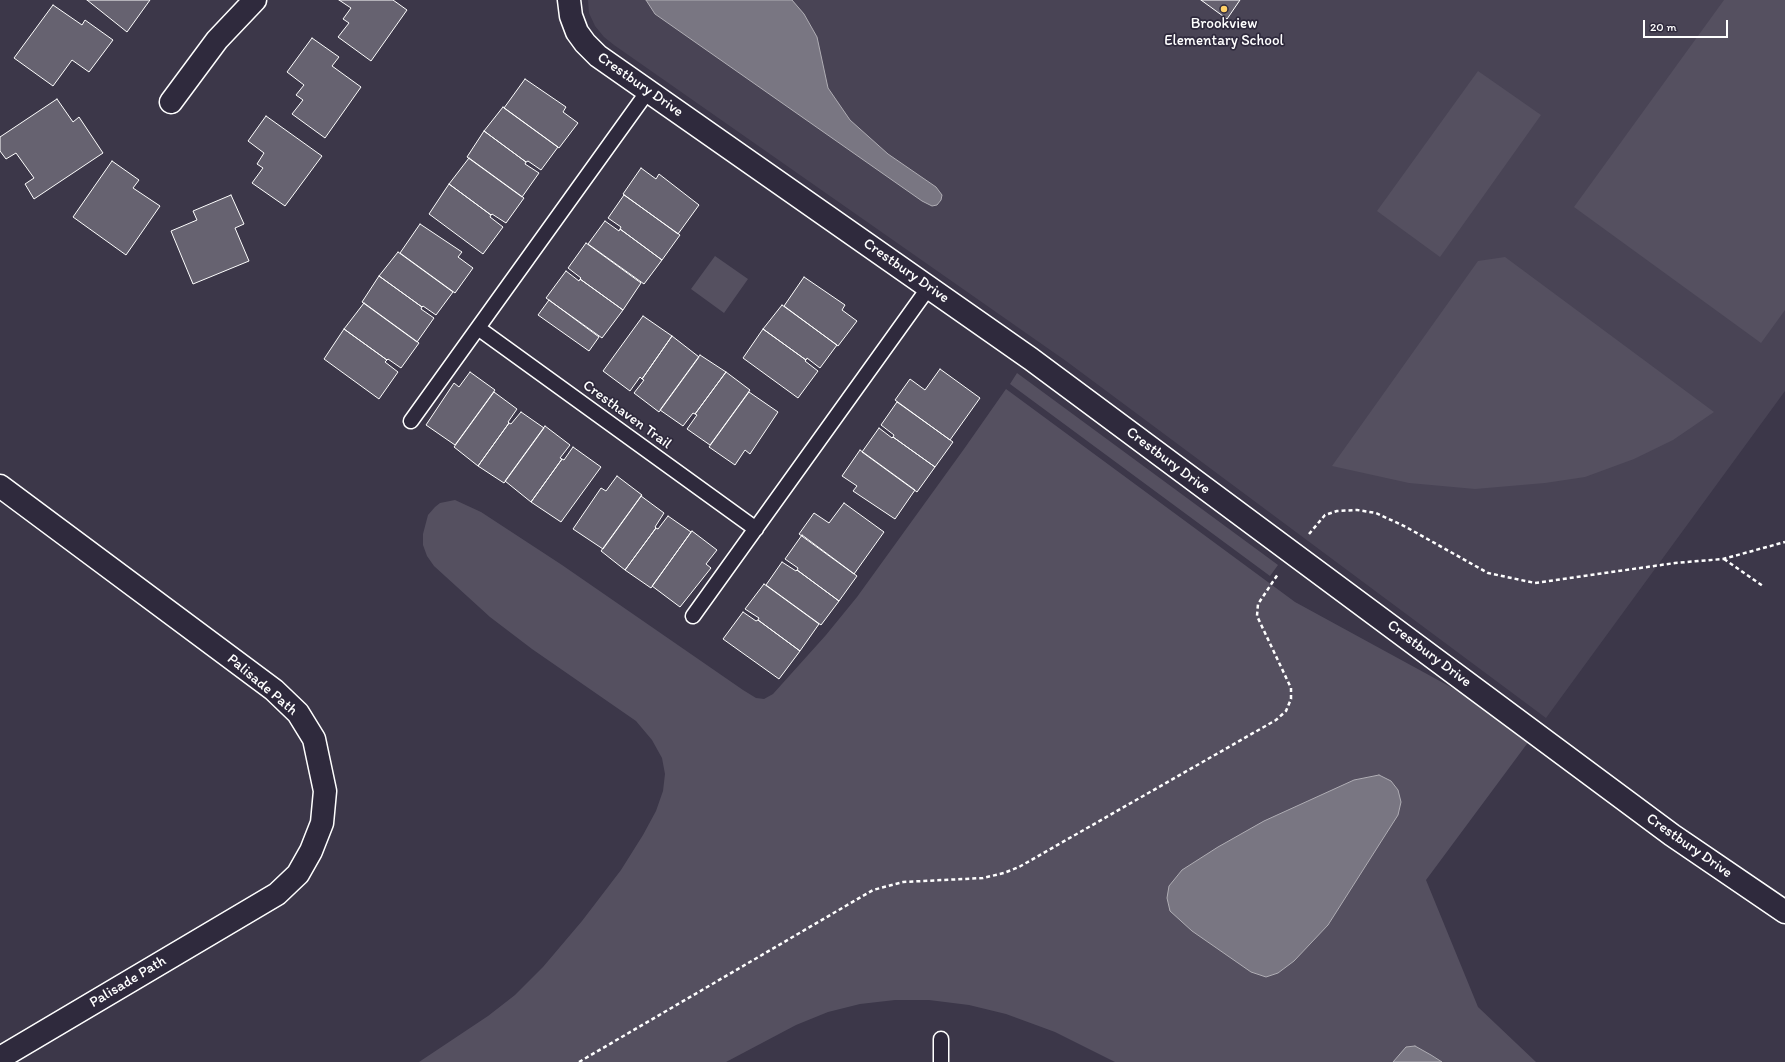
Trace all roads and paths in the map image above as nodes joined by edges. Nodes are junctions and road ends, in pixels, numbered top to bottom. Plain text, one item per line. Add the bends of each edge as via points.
1 (255, 0) edge
2 (570, 0) edge
3 (648, 91) junction
4 (171, 102) dead end
5 (929, 287) junction
6 (478, 328) junction
7 (411, 421) dead end
8 (0, 486) edge
9 (1313, 528) dead end
10 (756, 529) junction
11 (1785, 542) edge
12 (1723, 559) junction
13 (1272, 582) dead end
14 (1763, 586) dead end
15 (693, 616) dead end
16 (1785, 912) edge
17 (941, 1039) dead end
18 (0, 1058) edge
19 (579, 1062) edge
20 (941, 1062) edge

1 - 4 street via 217,40
2 - 3 street, Crestbury Drive via 572,21 585,43 598,56
3 - 5 street, Crestbury Drive
3 - 6 lane
5 - 10 lane
5 - 16 street, Crestbury Drive via 1066,385 1672,835
6 - 7 lane
6 - 10 lane, Cresthaven Trail
8 - 18 street, Palisade Path via 267,685 298,713 314,738 325,791 322,823 312,851 298,874 277,894
9 - 12 path via 1325,515 1337,511 1357,510 1376,513 1488,573 1536,582
10 - 15 lane
11 - 12 path
12 - 14 path
13 - 19 path via 1258,604 1257,616 1291,688 1291,699 1286,711 1276,720 1019,867 983,878 903,882 873,890
17 - 20 lane

